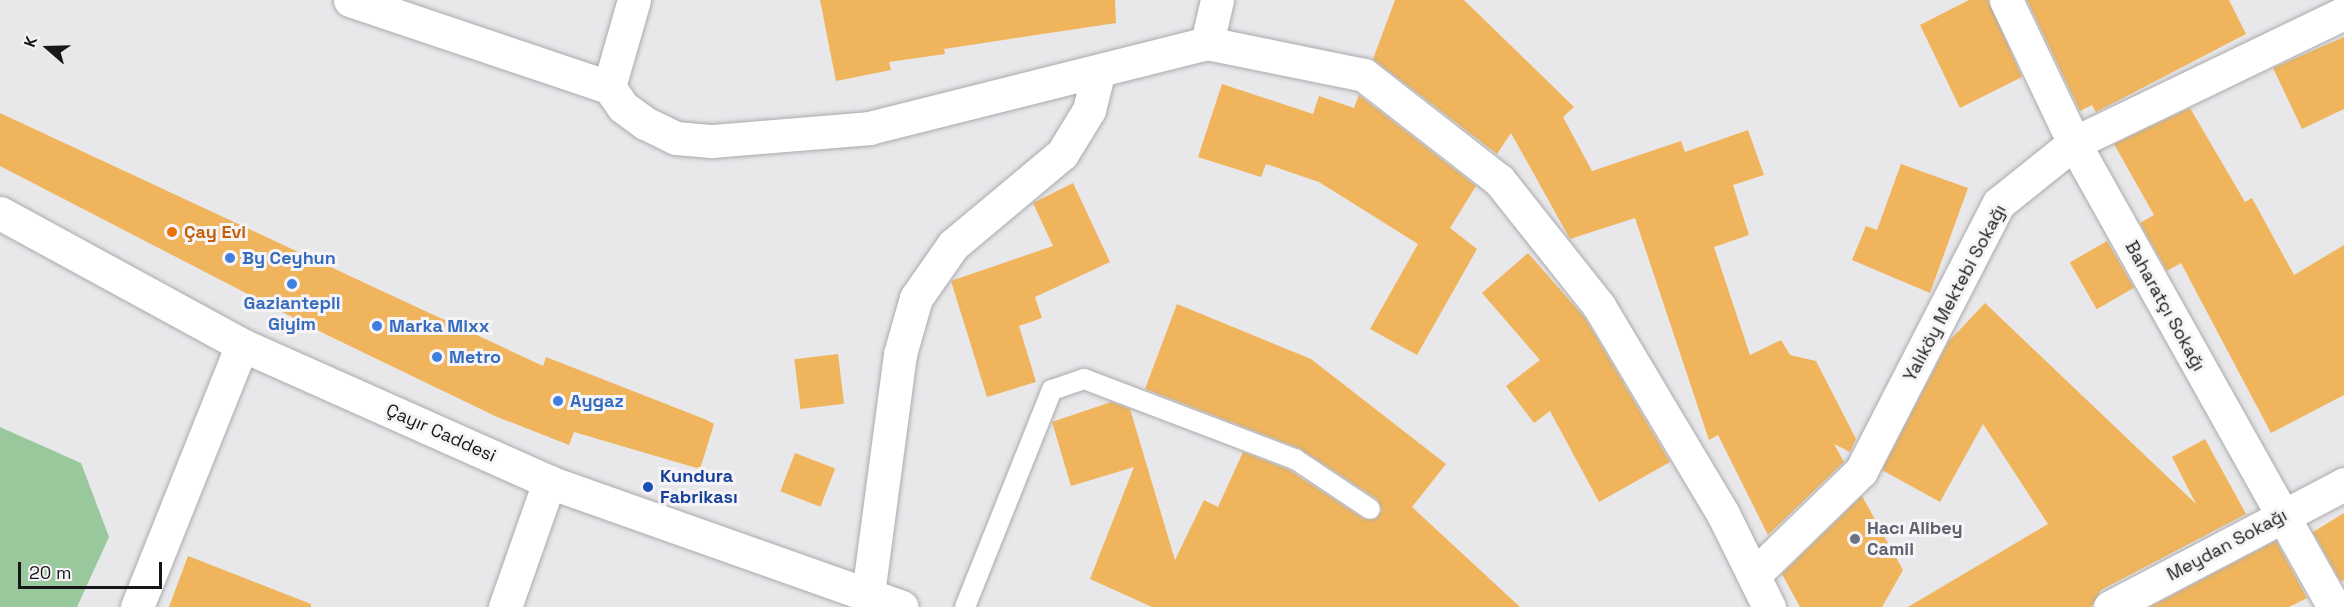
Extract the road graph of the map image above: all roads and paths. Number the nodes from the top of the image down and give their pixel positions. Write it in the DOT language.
graph roads {
  1 [pos="350,0"];
  2 [pos="634,0"];
  3 [pos="1217,0"];
  4 [pos="2006,0"];
  5 [pos="2344,13"];
  6 [pos="1207,43"];
  7 [pos="1098,74"];
  8 [pos="609,87"];
  9 [pos="2074,143"];
  10 [pos="0,213"];
  11 [pos="242,345"];
  12 [pos="549,482"];
  13 [pos="2344,484"];
  14 [pos="1370,509"];
  15 [pos="2282,515"];
  16 [pos="1754,576"];
  17 [pos="868,594"];
  18 [pos="137,607"];
  19 [pos="504,607"];
  20 [pos="902,607"];
  21 [pos="965,607"];
  22 [pos="1769,607"];
  23 [pos="2110,607"];
  24 [pos="2334,607"];
  1 -- 8 [label="street"];
  2 -- 8 [label="street"];
  3 -- 6 [label="street"];
  4 -- 9 [label="street, Baharatçı Sokağı"];
  5 -- 9 [label="street, Yalıköy Mektebi Sokağı"];
  6 -- 7 [label="street"];
  6 -- 16 [label="street"];
  7 -- 8 [label="street"];
  7 -- 17 [label="street"];
  9 -- 15 [label="street, Baharatçı Sokağı"];
  9 -- 16 [label="street, Yalıköy Mektebi Sokağı"];
  10 -- 11 [label="street, Çayır Caddesi"];
  11 -- 12 [label="street, Çayır Caddesi"];
  11 -- 18 [label="street"];
  12 -- 17 [label="street, Çayır Caddesi"];
  12 -- 19 [label="street"];
  13 -- 15 [label="street, Meydan Sokağı"];
  14 -- 21 [label="lane"];
  15 -- 23 [label="street, Meydan Sokağı"];
  15 -- 24 [label="street, Baharatçı Sokağı"];
  16 -- 22 [label="street"];
  17 -- 20 [label="street, Çayır Caddesi"];
}
